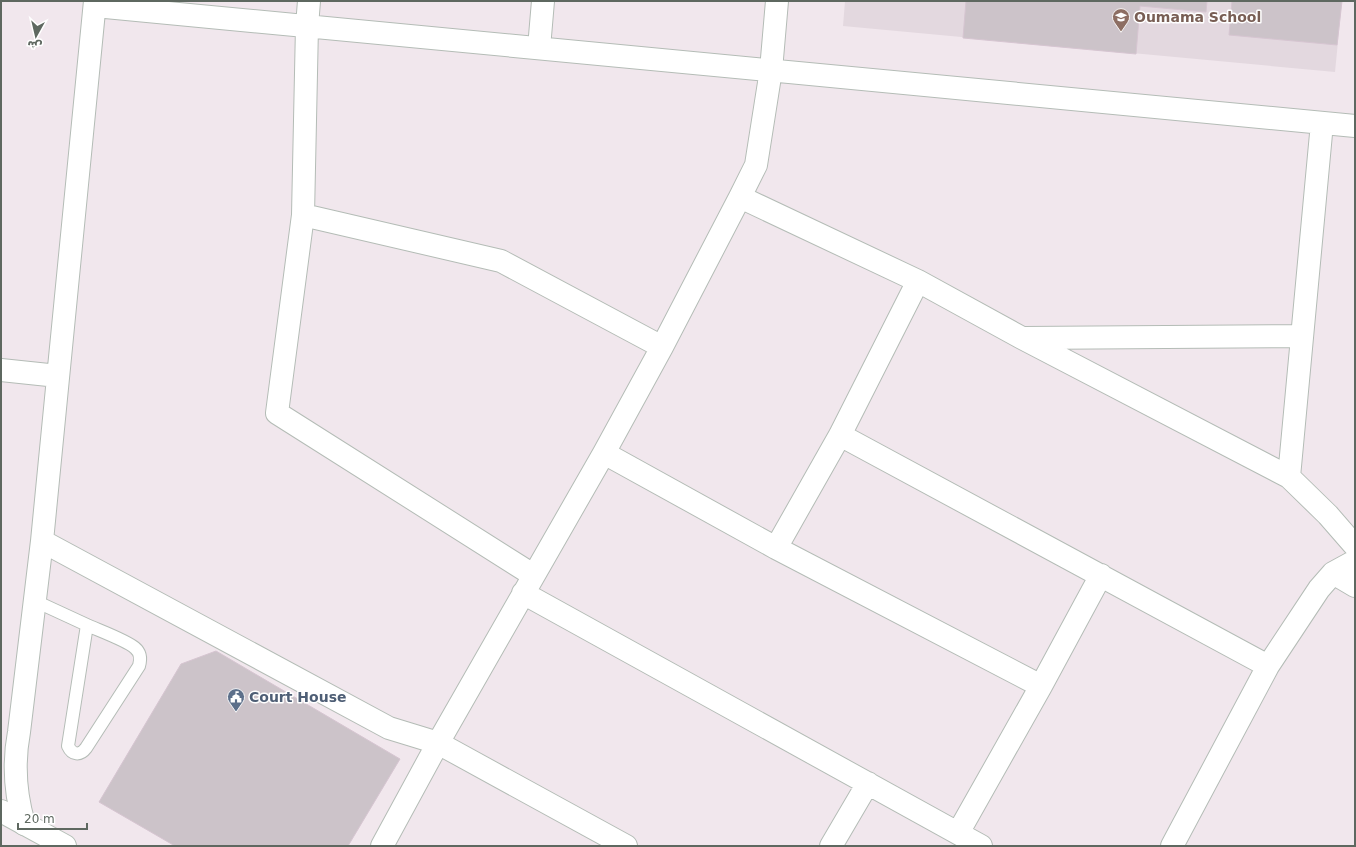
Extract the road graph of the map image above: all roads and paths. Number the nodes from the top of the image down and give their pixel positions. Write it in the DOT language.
graph roads {
  1 [pos="309,1"];
  2 [pos="543,1"];
  3 [pos="777,1"];
  4 [pos="95,3"];
  5 [pos="307,26"];
  6 [pos="539,48"];
  7 [pos="770,70"];
  8 [pos="1322,123"];
  9 [pos="1355,126"];
  10 [pos="740,197"];
  11 [pos="303,215"];
  12 [pos="918,281"];
  13 [pos="1301,336"];
  14 [pos="1022,338"];
  15 [pos="662,347"];
  16 [pos="1,370"];
  17 [pos="58,376"];
  18 [pos="840,435"];
  19 [pos="604,453"];
  20 [pos="1289,477"];
  21 [pos="42,541"];
  22 [pos="1355,546"];
  23 [pos="776,548"];
  24 [pos="1355,561"];
  25 [pos="1333,573"];
  26 [pos="1101,575"];
  27 [pos="528,584"];
  28 [pos="1355,586"];
  29 [pos="35,601"];
  30 [pos="87,625"];
  31 [pos="1268,666"];
  32 [pos="1041,686"];
  33 [pos="19,732"];
  34 [pos="438,743"];
  35 [pos="1,751"];
  36 [pos="868,783"];
  37 [pos="1,811"];
  38 [pos="24,824"];
  39 [pos="958,833"];
  40 [pos="65,846"];
  41 [pos="382,846"];
  42 [pos="626,846"];
  43 [pos="831,846"];
  44 [pos="981,846"];
  45 [pos="1172,846"];
  1 -- 5 [label="street"];
  2 -- 6 [label="street"];
  3 -- 7 [label="street"];
  4 -- 5 [label="street"];
  4 -- 17 [label="street"];
  5 -- 6 [label="street"];
  5 -- 11 [label="street"];
  6 -- 7 [label="street"];
  7 -- 8 [label="street"];
  7 -- 10 [label="street"];
  8 -- 9 [label="street"];
  8 -- 13 [label="street"];
  10 -- 12 [label="street"];
  10 -- 15 [label="street"];
  11 -- 15 [label="street"];
  11 -- 27 [label="street"];
  12 -- 14 [label="street"];
  12 -- 18 [label="street"];
  13 -- 14 [label="street"];
  13 -- 20 [label="street"];
  14 -- 20 [label="street"];
  15 -- 19 [label="street"];
  16 -- 17 [label="street"];
  17 -- 21 [label="street"];
  18 -- 23 [label="street"];
  18 -- 26 [label="street"];
  19 -- 23 [label="street"];
  19 -- 27 [label="street"];
  20 -- 22 [label="street"];
  21 -- 29 [label="street"];
  21 -- 34 [label="street"];
  23 -- 32 [label="street"];
  24 -- 25 [label="street"];
  25 -- 28 [label="street"];
  25 -- 31 [label="street"];
  26 -- 31 [label="street"];
  26 -- 32 [label="street"];
  27 -- 34 [label="street"];
  27 -- 36 [label="street"];
  29 -- 30 [label="lane"];
  29 -- 33 [label="street"];
  30 -- 30 [label="lane"];
  31 -- 45 [label="street"];
  32 -- 39 [label="street"];
  33 -- 35 [label="street"];
  33 -- 38 [label="street"];
  34 -- 41 [label="street"];
  34 -- 42 [label="street"];
  36 -- 39 [label="street"];
  36 -- 43 [label="street"];
  37 -- 38 [label="street"];
  38 -- 40 [label="street"];
  39 -- 44 [label="street"];
}
